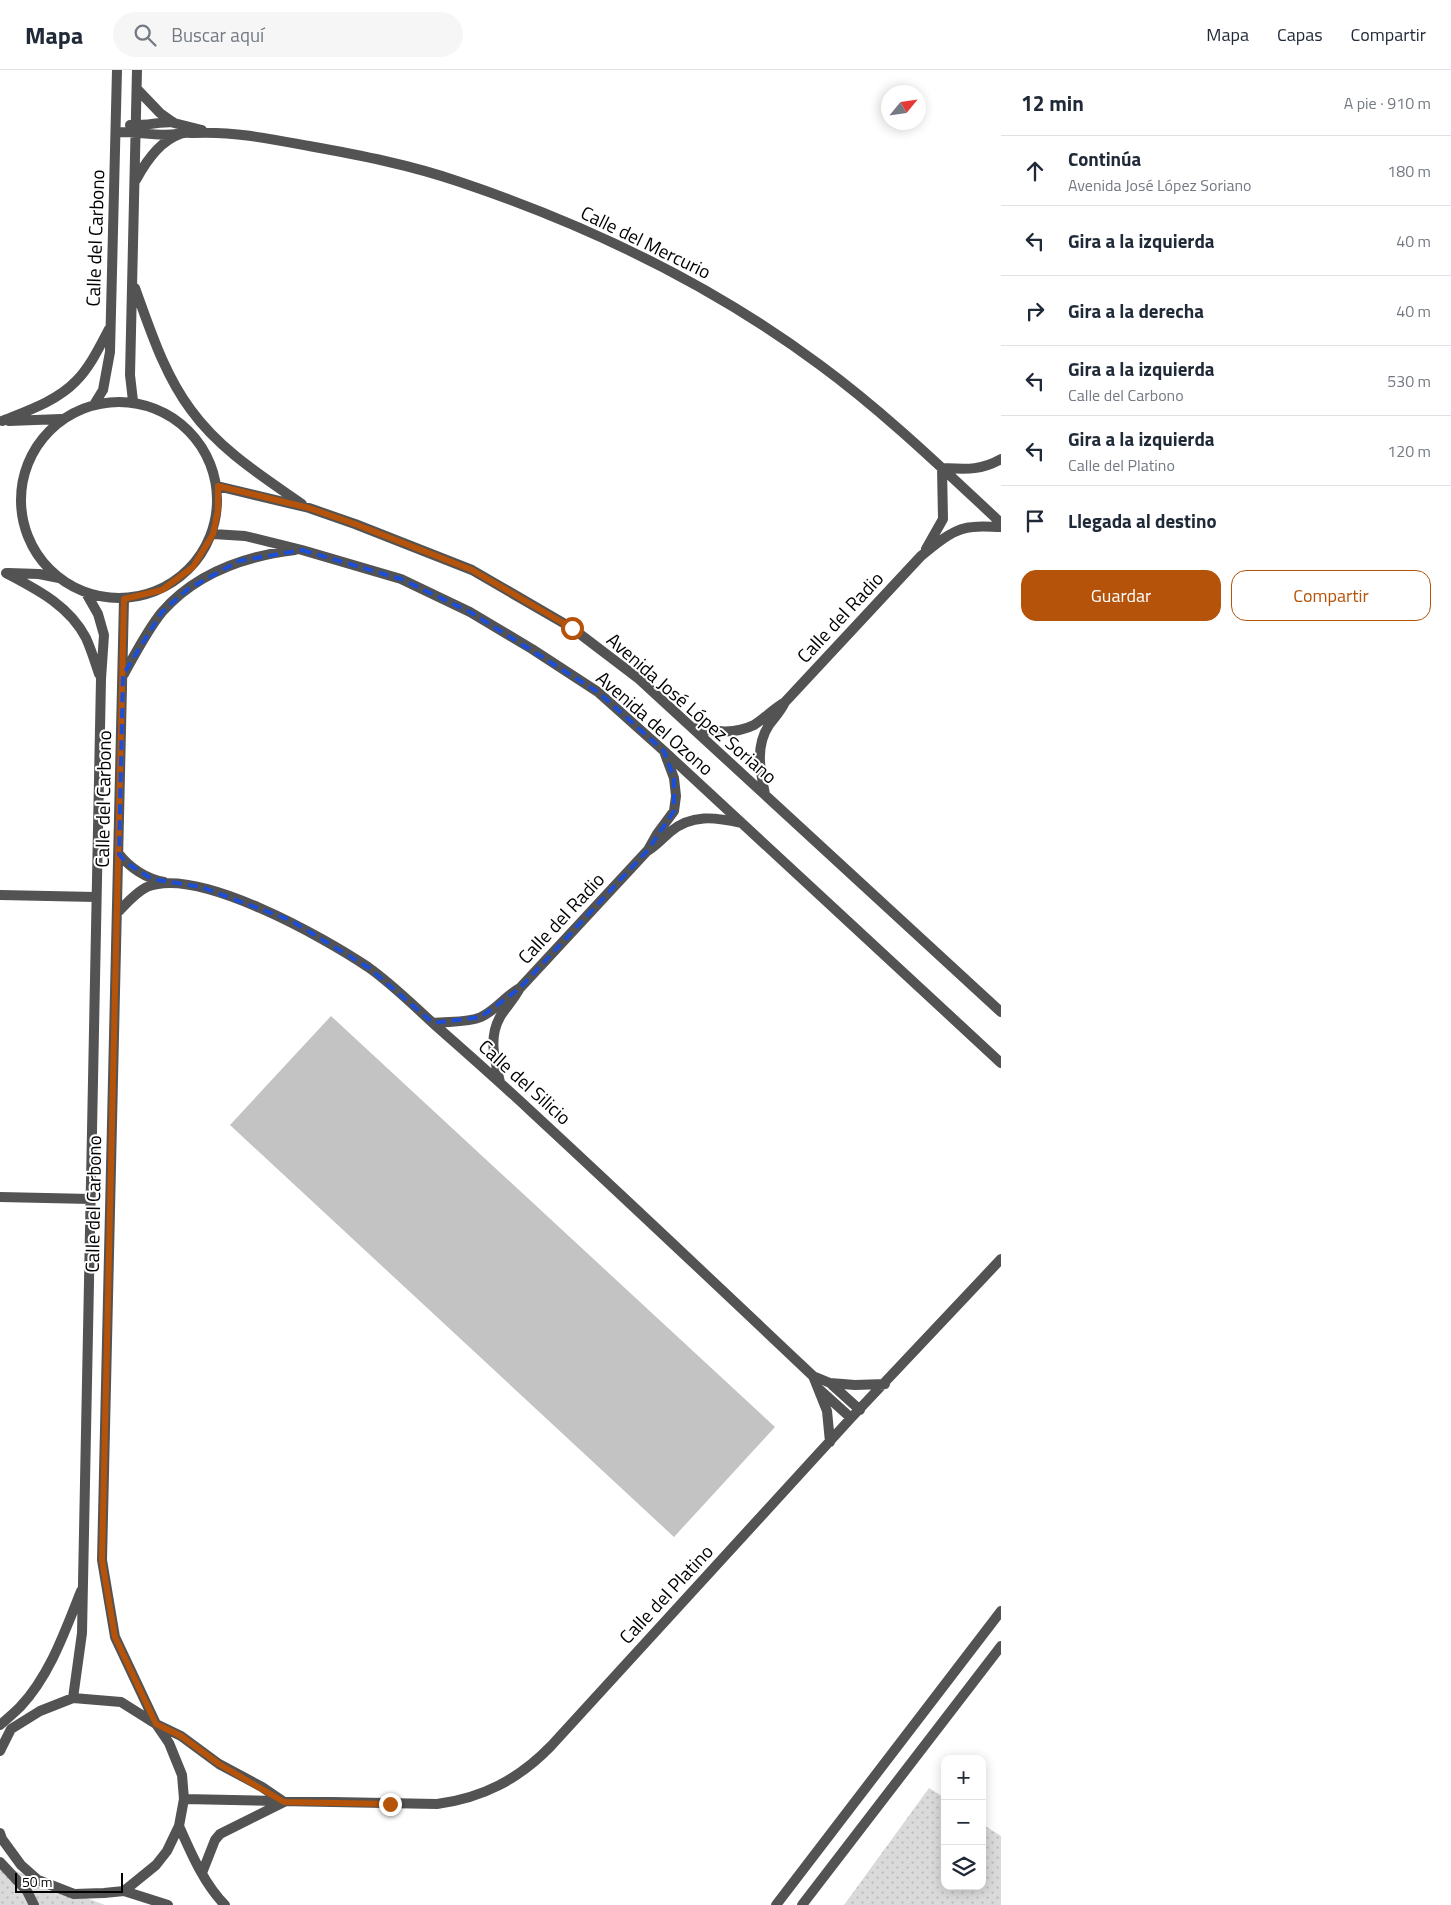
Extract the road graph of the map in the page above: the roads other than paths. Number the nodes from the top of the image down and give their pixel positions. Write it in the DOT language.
graph roads {
  1 [pos="117,70"];
  2 [pos="138,70"];
  3 [pos="137,89"];
  4 [pos="174,122"];
  5 [pos="116,128"];
  6 [pos="136,129"];
  7 [pos="208,132"];
  8 [pos="180,133"];
  9 [pos="136,180"];
  10 [pos="133,283"];
  11 [pos="111,326"];
  12 [pos="133,401"];
  13 [pos="95,403"];
  14 [pos="61,419"];
  15 [pos="1,421"];
  16 [pos="1001,459"];
  17 [pos="942,468"];
  18 [pos="218,486"];
  19 [pos="309,508"];
  20 [pos="1001,523"];
  21 [pos="1001,527"];
  22 [pos="213,534"];
  23 [pos="302,550"];
  24 [pos="921,556"];
  25 [pos="3,573"];
  26 [pos="59,578"];
  27 [pos="86,593"];
  28 [pos="124,599"];
  29 [pos="123,675"];
  30 [pos="101,679"];
  31 [pos="785,702"];
  32 [pos="692,728"];
  33 [pos="664,751"];
  34 [pos="765,794"];
  35 [pos="741,823"];
  36 [pos="648,850"];
  37 [pos="119,854"];
  38 [pos="170,883"];
  39 [pos="0,895"];
  40 [pos="96,897"];
  41 [pos="117,913"];
  42 [pos="520,988"];
  43 [pos="1001,1012"];
  44 [pos="433,1023"];
  45 [pos="1001,1063"];
  46 [pos="500,1082"];
  47 [pos="0,1197"];
  48 [pos="91,1199"];
  49 [pos="1001,1259"];
  50 [pos="813,1376"];
  51 [pos="830,1383"];
  52 [pos="885,1384"];
  53 [pos="819,1389"];
  54 [pos="860,1410"];
  55 [pos="851,1418"];
  56 [pos="830,1442"];
  57 [pos="83,1586"];
  58 [pos="1001,1611"];
  59 [pos="1001,1646"];
  60 [pos="73,1698"];
  61 [pos="156,1724"];
  62 [pos="0,1725"];
  63 [pos="11,1729"];
  64 [pos="0,1732"];
  65 [pos="0,1751"];
  66 [pos="184,1799"];
  67 [pos="284,1802"];
  68 [pos="179,1826"];
  69 [pos="0,1833"];
  70 [pos="0,1862"];
  71 [pos="21,1865"];
  72 [pos="11,1872"];
  73 [pos="202,1873"];
  74 [pos="124,1890"];
  75 [pos="104,1893"];
  76 [pos="34,1905"];
  77 [pos="103,1905"];
  78 [pos="168,1905"];
  79 [pos="224,1905"];
  80 [pos="776,1905"];
  81 [pos="802,1905"];
  1 -- 5 [label="street, Calle del Carbono"];
  2 -- 3 [label="street, Calle del Carbono"];
  3 -- 4 [label="street"];
  3 -- 6 [label="street, Calle del Carbono"];
  4 -- 6 [label="street"];
  4 -- 7 [label="street"];
  5 -- 6 [label="street"];
  5 -- 11 [label="street, Calle del Carbono"];
  6 -- 8 [label="street"];
  6 -- 9 [label="street, Calle del Carbono"];
  7 -- 8 [label="street"];
  7 -- 17 [label="street, Calle del Mercurio"];
  8 -- 9 [label="street"];
  9 -- 10 [label="street, Calle del Carbono"];
  10 -- 12 [label="street, Calle del Carbono"];
  10 -- 19 [label="street, Avenida José López Soriano"];
  11 -- 13 [label="street, Calle del Carbono"];
  11 -- 15 [label="street"];
  12 -- 13 [label="street"];
  12 -- 18 [label="street"];
  13 -- 14 [label="street"];
  14 -- 15 [label="street"];
  14 -- 26 [label="street"];
  16 -- 17 [label="street"];
  17 -- 20 [label="street, Calle del Mercurio"];
  17 -- 24 [label="street, Calle del Radio"];
  18 -- 19 [label="street, Avenida José López Soriano"];
  18 -- 22 [label="street"];
  19 -- 32 [label="street, Avenida José López Soriano"];
  21 -- 24 [label="street, Calle del Radio"];
  22 -- 23 [label="street, Avenida del Ozono"];
  22 -- 28 [label="street"];
  23 -- 29 [label="street"];
  23 -- 33 [label="street, Avenida del Ozono"];
  24 -- 31 [label="street, Calle del Radio"];
  25 -- 26 [label="street"];
  25 -- 30 [label="street"];
  26 -- 27 [label="street"];
  27 -- 28 [label="street"];
  27 -- 30 [label="street, Calle del Carbono"];
  28 -- 29 [label="street, Calle del Carbono"];
  29 -- 37 [label="street, Calle del Carbono"];
  30 -- 40 [label="street, Calle del Carbono"];
  31 -- 32 [label="street, Calle del Radio"];
  31 -- 34 [label="street, Calle del Radio"];
  32 -- 34 [label="street, Avenida José López Soriano"];
  33 -- 35 [label="street, Avenida del Ozono"];
  33 -- 36 [label="street, Calle del Radio"];
  34 -- 43 [label="street, Avenida José López Soriano"];
  35 -- 36 [label="street, Calle del Radio"];
  35 -- 45 [label="street, Avenida del Ozono"];
  36 -- 42 [label="street, Calle del Radio"];
  37 -- 38 [label="street, Calle del Silicio"];
  37 -- 41 [label="street, Calle del Carbono"];
  38 -- 41 [label="street, Calle del Silicio"];
  38 -- 44 [label="street, Calle del Silicio"];
  39 -- 40 [label="street"];
  40 -- 48 [label="street, Calle del Carbono"];
  41 -- 61 [label="street, Calle del Carbono"];
  42 -- 44 [label="street, Calle del Radio"];
  42 -- 46 [label="street, Calle del Radio"];
  44 -- 46 [label="street, Calle del Silicio"];
  46 -- 50 [label="street, Calle del Silicio"];
  47 -- 48 [label="street"];
  48 -- 57 [label="street, Calle del Carbono"];
  49 -- 52 [label="street, Calle del Platino"];
  50 -- 51 [label="street, Calle del Silicio"];
  50 -- 53 [label="street, Calle del Silicio"];
  51 -- 52 [label="street, Calle del Silicio"];
  51 -- 54 [label="street, Calle del Silicio"];
  52 -- 54 [label="street, Calle del Platino"];
  53 -- 55 [label="street, Calle del Silicio"];
  53 -- 56 [label="street, Calle del Silicio"];
  54 -- 55 [label="street, Calle del Platino"];
  55 -- 56 [label="street, Calle del Platino"];
  56 -- 67 [label="street, Calle del Platino"];
  57 -- 60 [label="street, Calle del Carbono"];
  57 -- 62 [label="street, Calle del Carbono"];
  58 -- 80 [label="street"];
  59 -- 81 [label="street"];
  60 -- 61 [label="street, Calle del Platino"];
  60 -- 63 [label="street"];
  61 -- 66 [label="street"];
  61 -- 67 [label="street, Calle del Platino"];
  63 -- 64 [label="street"];
  63 -- 65 [label="street"];
  66 -- 67 [label="street, Calle del Platino"];
  66 -- 68 [label="street"];
  67 -- 73 [label="street, Calle del Platino"];
  68 -- 73 [label="street"];
  68 -- 74 [label="street"];
  69 -- 71 [label="street"];
  70 -- 72 [label="street"];
  71 -- 72 [label="street"];
  71 -- 75 [label="street"];
  72 -- 76 [label="street"];
  73 -- 79 [label="street"];
  74 -- 75 [label="street"];
  74 -- 78 [label="street"];
  75 -- 77 [label="street"];
}
